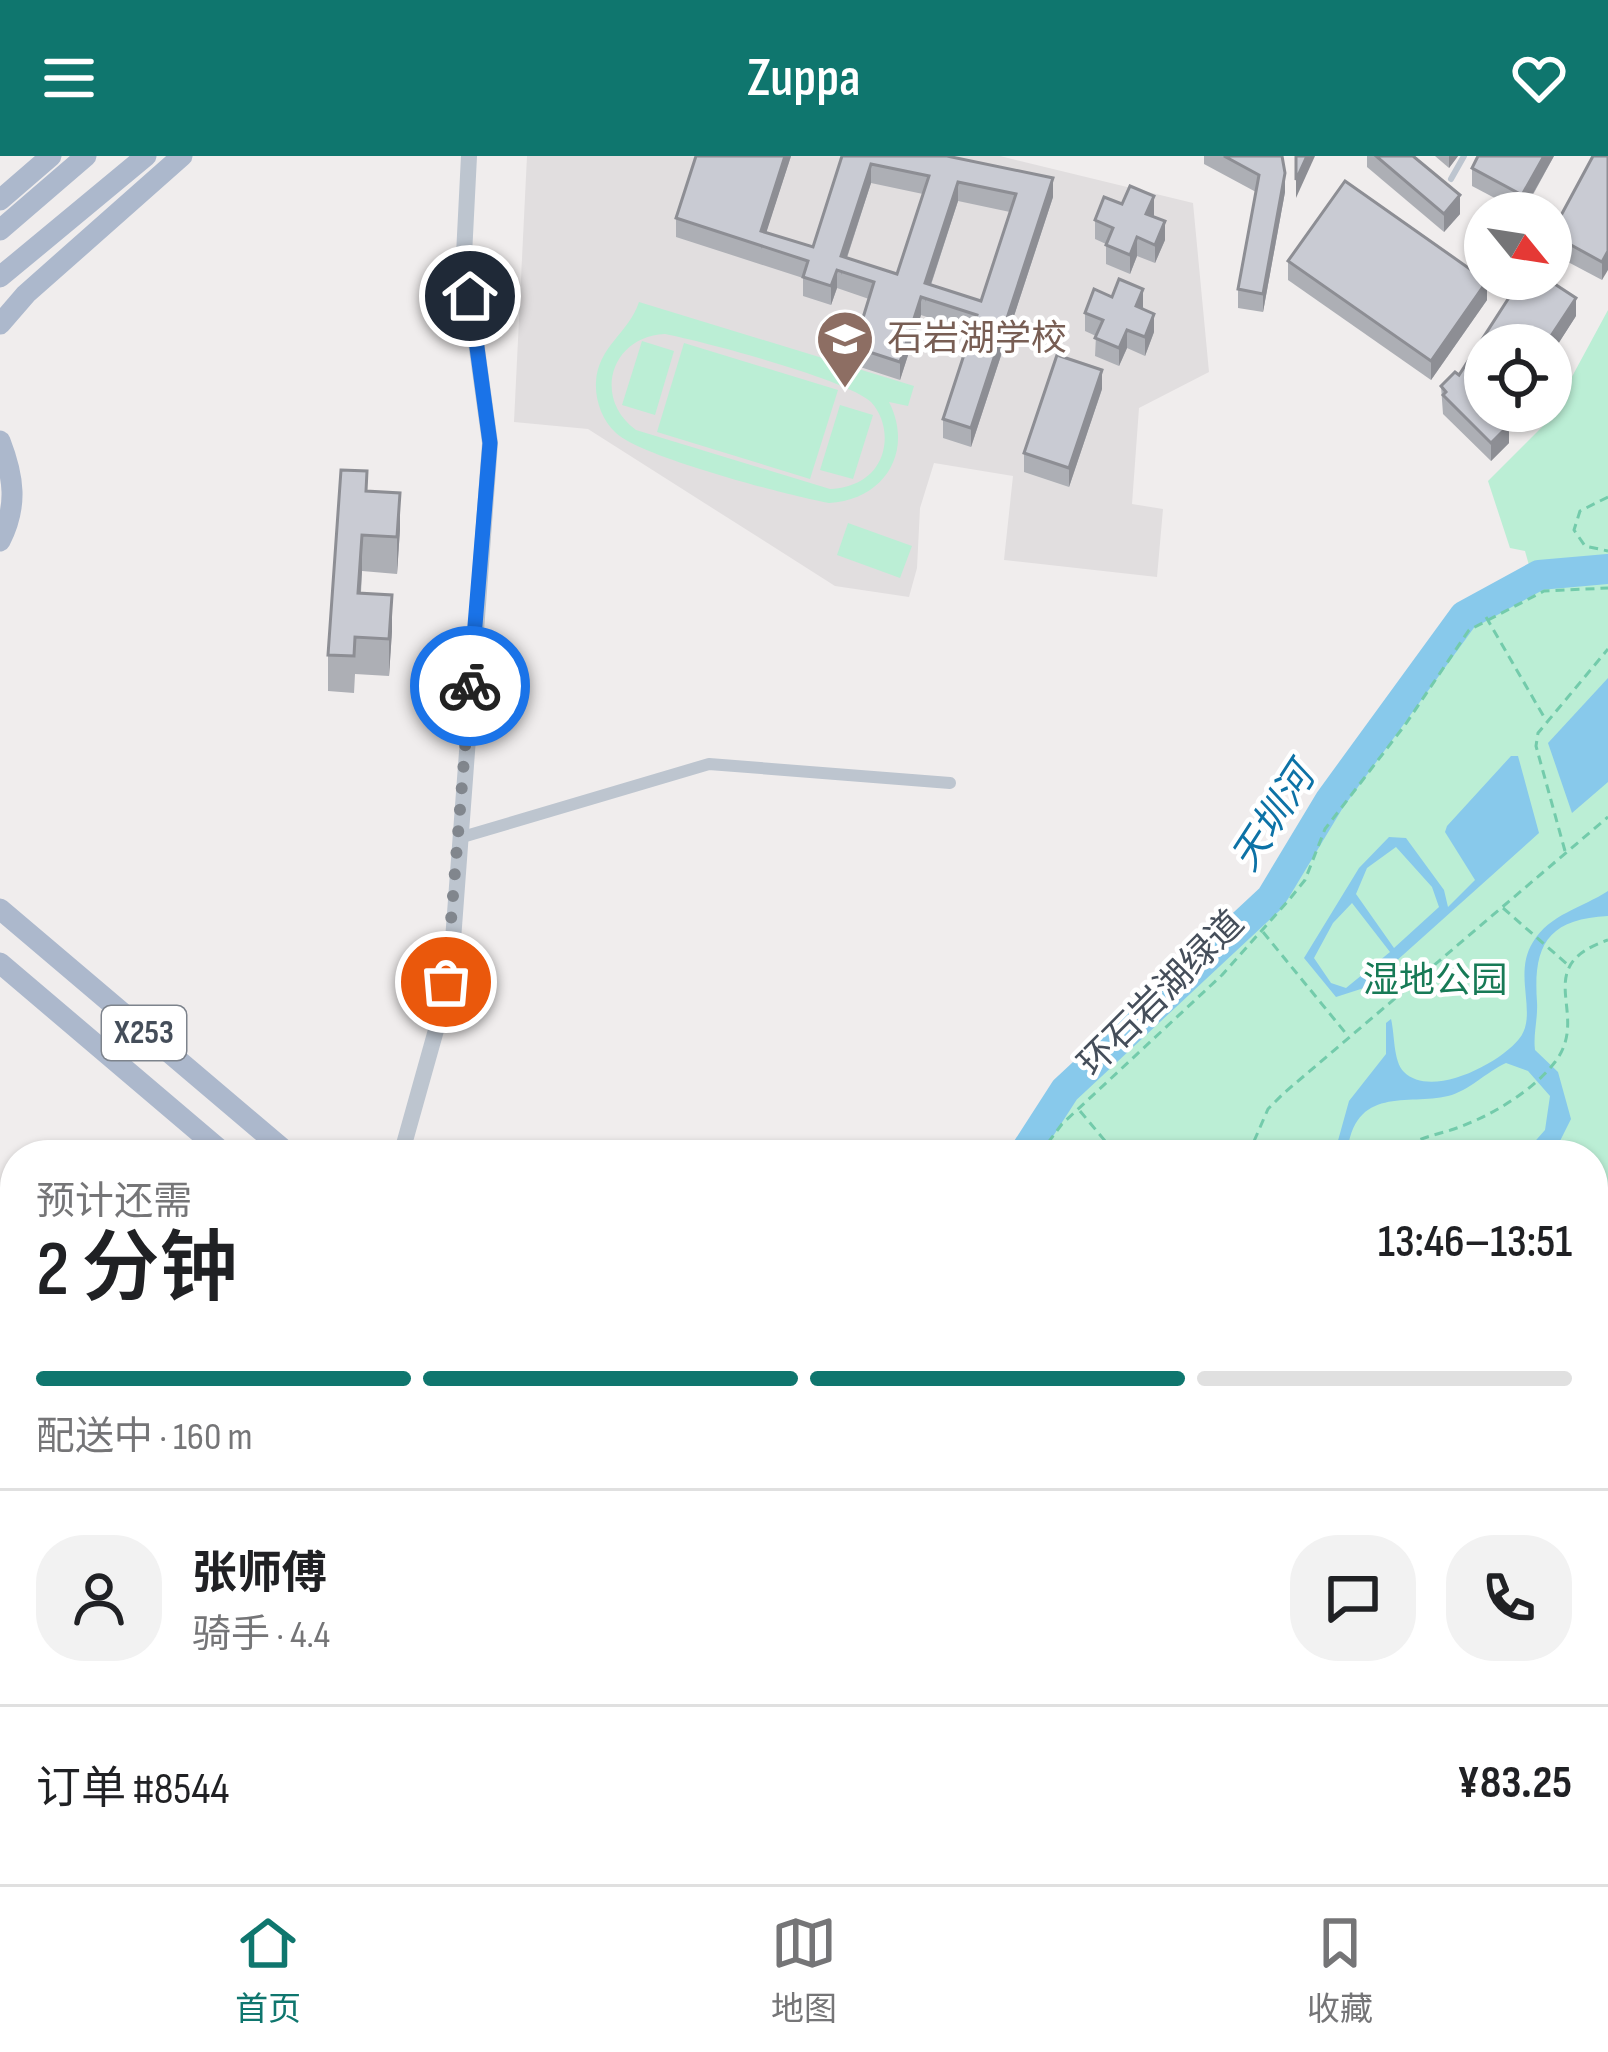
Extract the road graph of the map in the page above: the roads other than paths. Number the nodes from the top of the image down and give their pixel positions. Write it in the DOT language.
graph roads {
  1 [pos="51,156"];
  2 [pos="86,156"];
  3 [pos="146,156"];
  4 [pos="182,156"];
  5 [pos="470,156"];
  6 [pos="1464,156"];
  7 [pos="1451,179"];
  8 [pos="0,200"];
  9 [pos="0,230"];
  10 [pos="0,277"];
  11 [pos="0,324"];
  12 [pos="0,441"];
  13 [pos="0,541"];
  14 [pos="950,783"];
  15 [pos="460,838"];
  16 [pos="0,909"];
  17 [pos="0,963"];
  18 [pos="208,1140"];
  19 [pos="272,1140"];
  20 [pos="405,1140"];
  1 -- 8 [label="main road"];
  2 -- 9 [label="main road"];
  3 -- 10 [label="main road"];
  4 -- 11 [label="main road"];
  5 -- 15 [label="street"];
  6 -- 7 [label="lane"];
  12 -- 13 [label="main road"];
  14 -- 15 [label="street"];
  15 -- 20 [label="street"];
  16 -- 19 [label="main road, X253"];
  17 -- 18 [label="main road, X253"];
}
